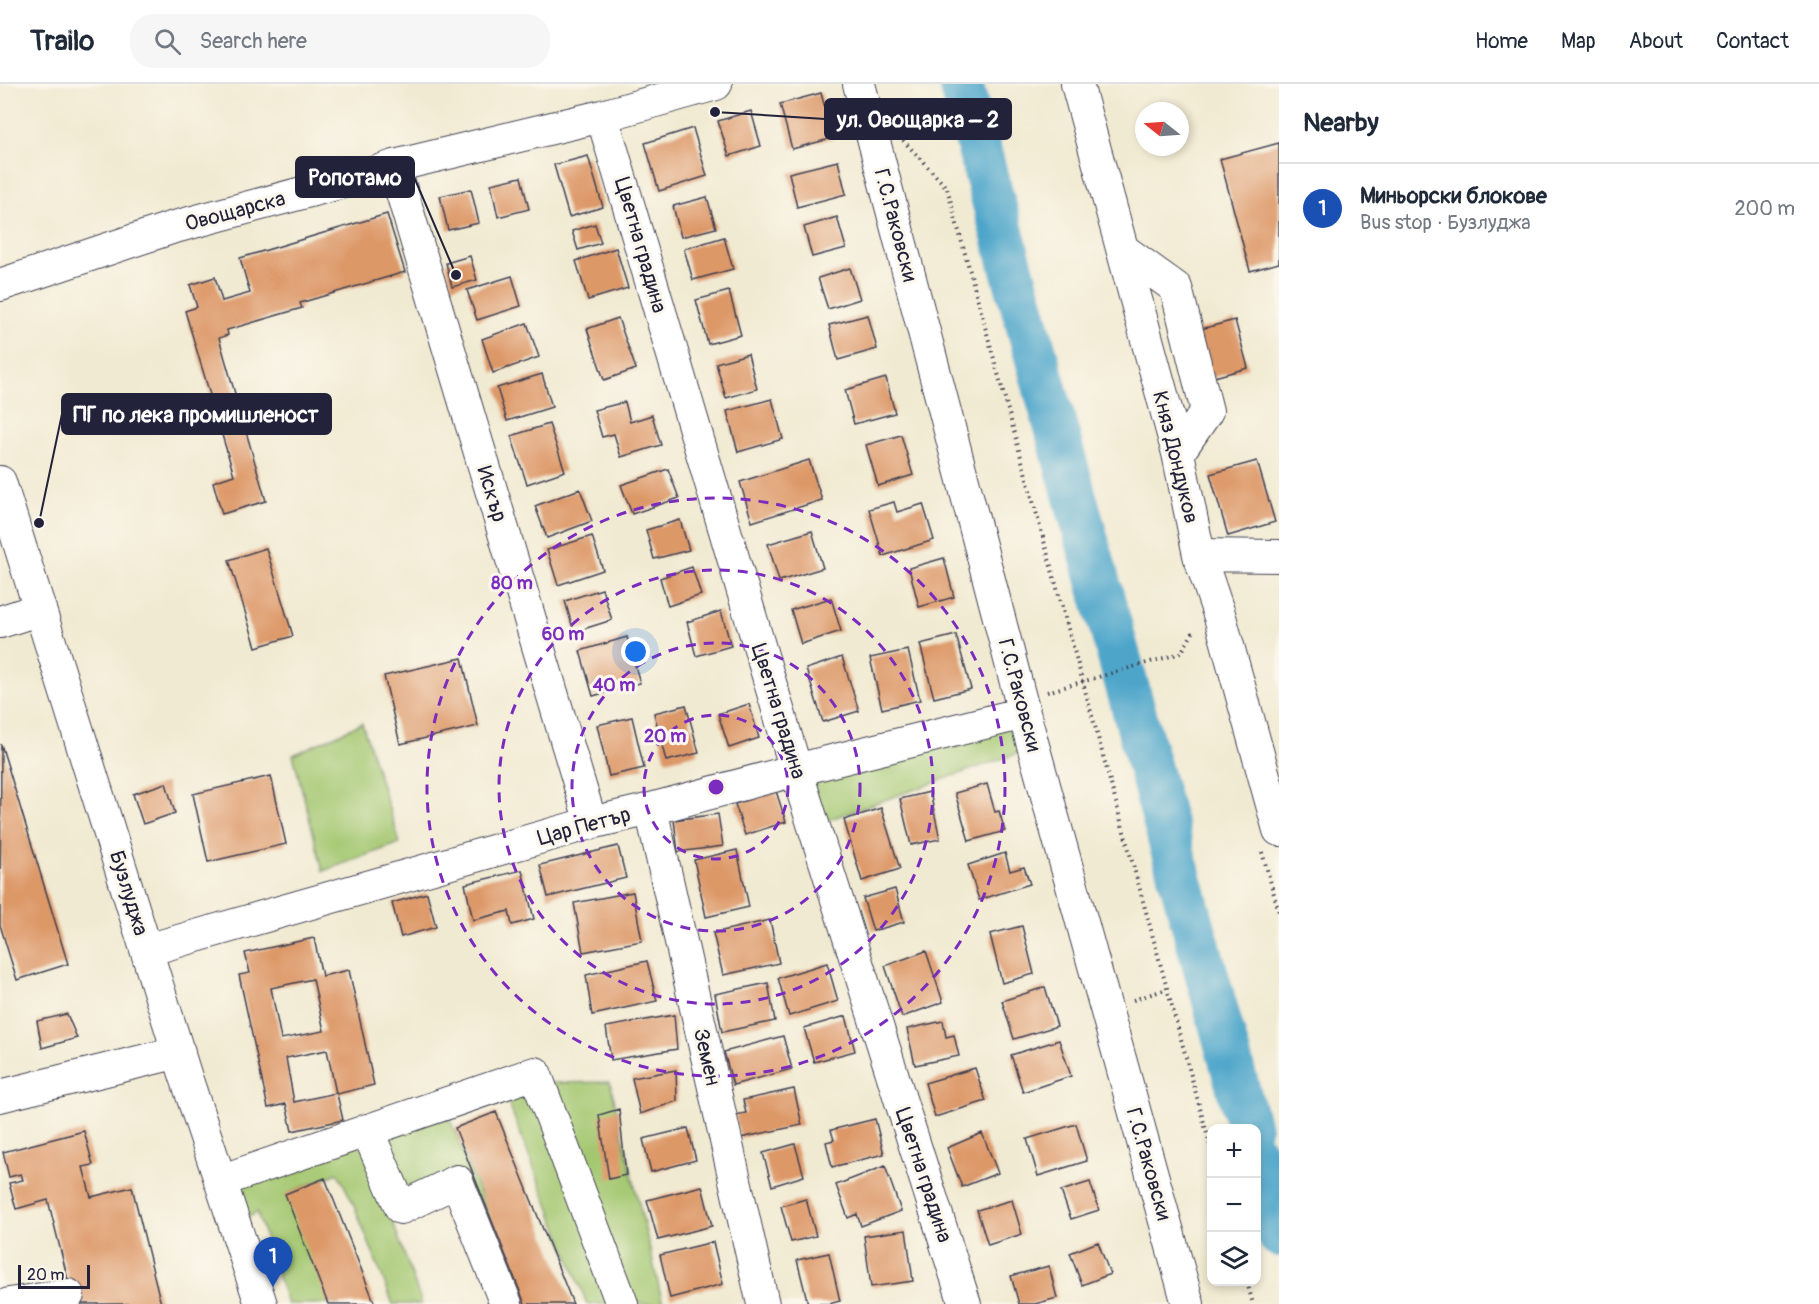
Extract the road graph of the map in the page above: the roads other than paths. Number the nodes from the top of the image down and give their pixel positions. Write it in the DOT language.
graph roads {
  1 [pos="716,84"];
  2 [pos="859,84"];
  3 [pos="1077,84"];
  4 [pos="603,116"];
  5 [pos="394,166"];
  6 [pos="1122,249"];
  7 [pos="0,285"];
  8 [pos="1178,453"];
  9 [pos="0,482"];
  10 [pos="1199,555"];
  11 [pos="1279,556"];
  12 [pos="40,609"];
  13 [pos="0,622"];
  14 [pos="1022,706"];
  15 [pos="796,770"];
  16 [pos="651,809"];
  17 [pos="591,823"];
  18 [pos="1279,830"];
  19 [pos="147,950"];
  20 [pos="178,1052"];
  21 [pos="0,1096"];
  22 [pos="367,1131"];
  23 [pos="220,1181"];
  24 [pos="68,1294"];
  25 [pos="1182,1302"];
  26 [pos="9,1304"];
  27 [pos="261,1304"];
  28 [pos="506,1304"];
  29 [pos="622,1304"];
  30 [pos="763,1304"];
  31 [pos="965,1304"];
  1 -- 4 [label="street, Овощарска"];
  2 -- 14 [label="street, Г.С.Раковски"];
  3 -- 6 [label="street, Княз Дондуков"];
  4 -- 5 [label="street, Овощарска"];
  4 -- 15 [label="street, Цветна градина"];
  5 -- 7 [label="street, Овощарска"];
  5 -- 17 [label="street, Искър"];
  6 -- 8 [label="street, Княз Дондуков"];
  6 -- 8 [label="street"];
  8 -- 10 [label="street, Княз Дондуков"];
  9 -- 12 [label="street, Бузлуджа"];
  10 -- 11 [label="street"];
  10 -- 18 [label="street, Княз Дондуков"];
  12 -- 13 [label="street"];
  12 -- 19 [label="street, Бузлуджа"];
  14 -- 15 [label="street, Цар Петър"];
  14 -- 25 [label="street, Г.С.Раковски"];
  15 -- 16 [label="street, Цар Петър"];
  15 -- 31 [label="street, Цветна градина"];
  16 -- 17 [label="street, Цар Петър"];
  16 -- 30 [label="street, Земен"];
  17 -- 19 [label="street, Цар Петър"];
  19 -- 20 [label="street, Бузлуджа"];
  20 -- 21 [label="street"];
  20 -- 23 [label="street, Бузлуджа"];
  22 -- 23 [label="street"];
  22 -- 28 [label="street"];
  22 -- 29 [label="street"];
  23 -- 27 [label="street, Бузлуджа"];
  24 -- 26 [label="street"];
}
